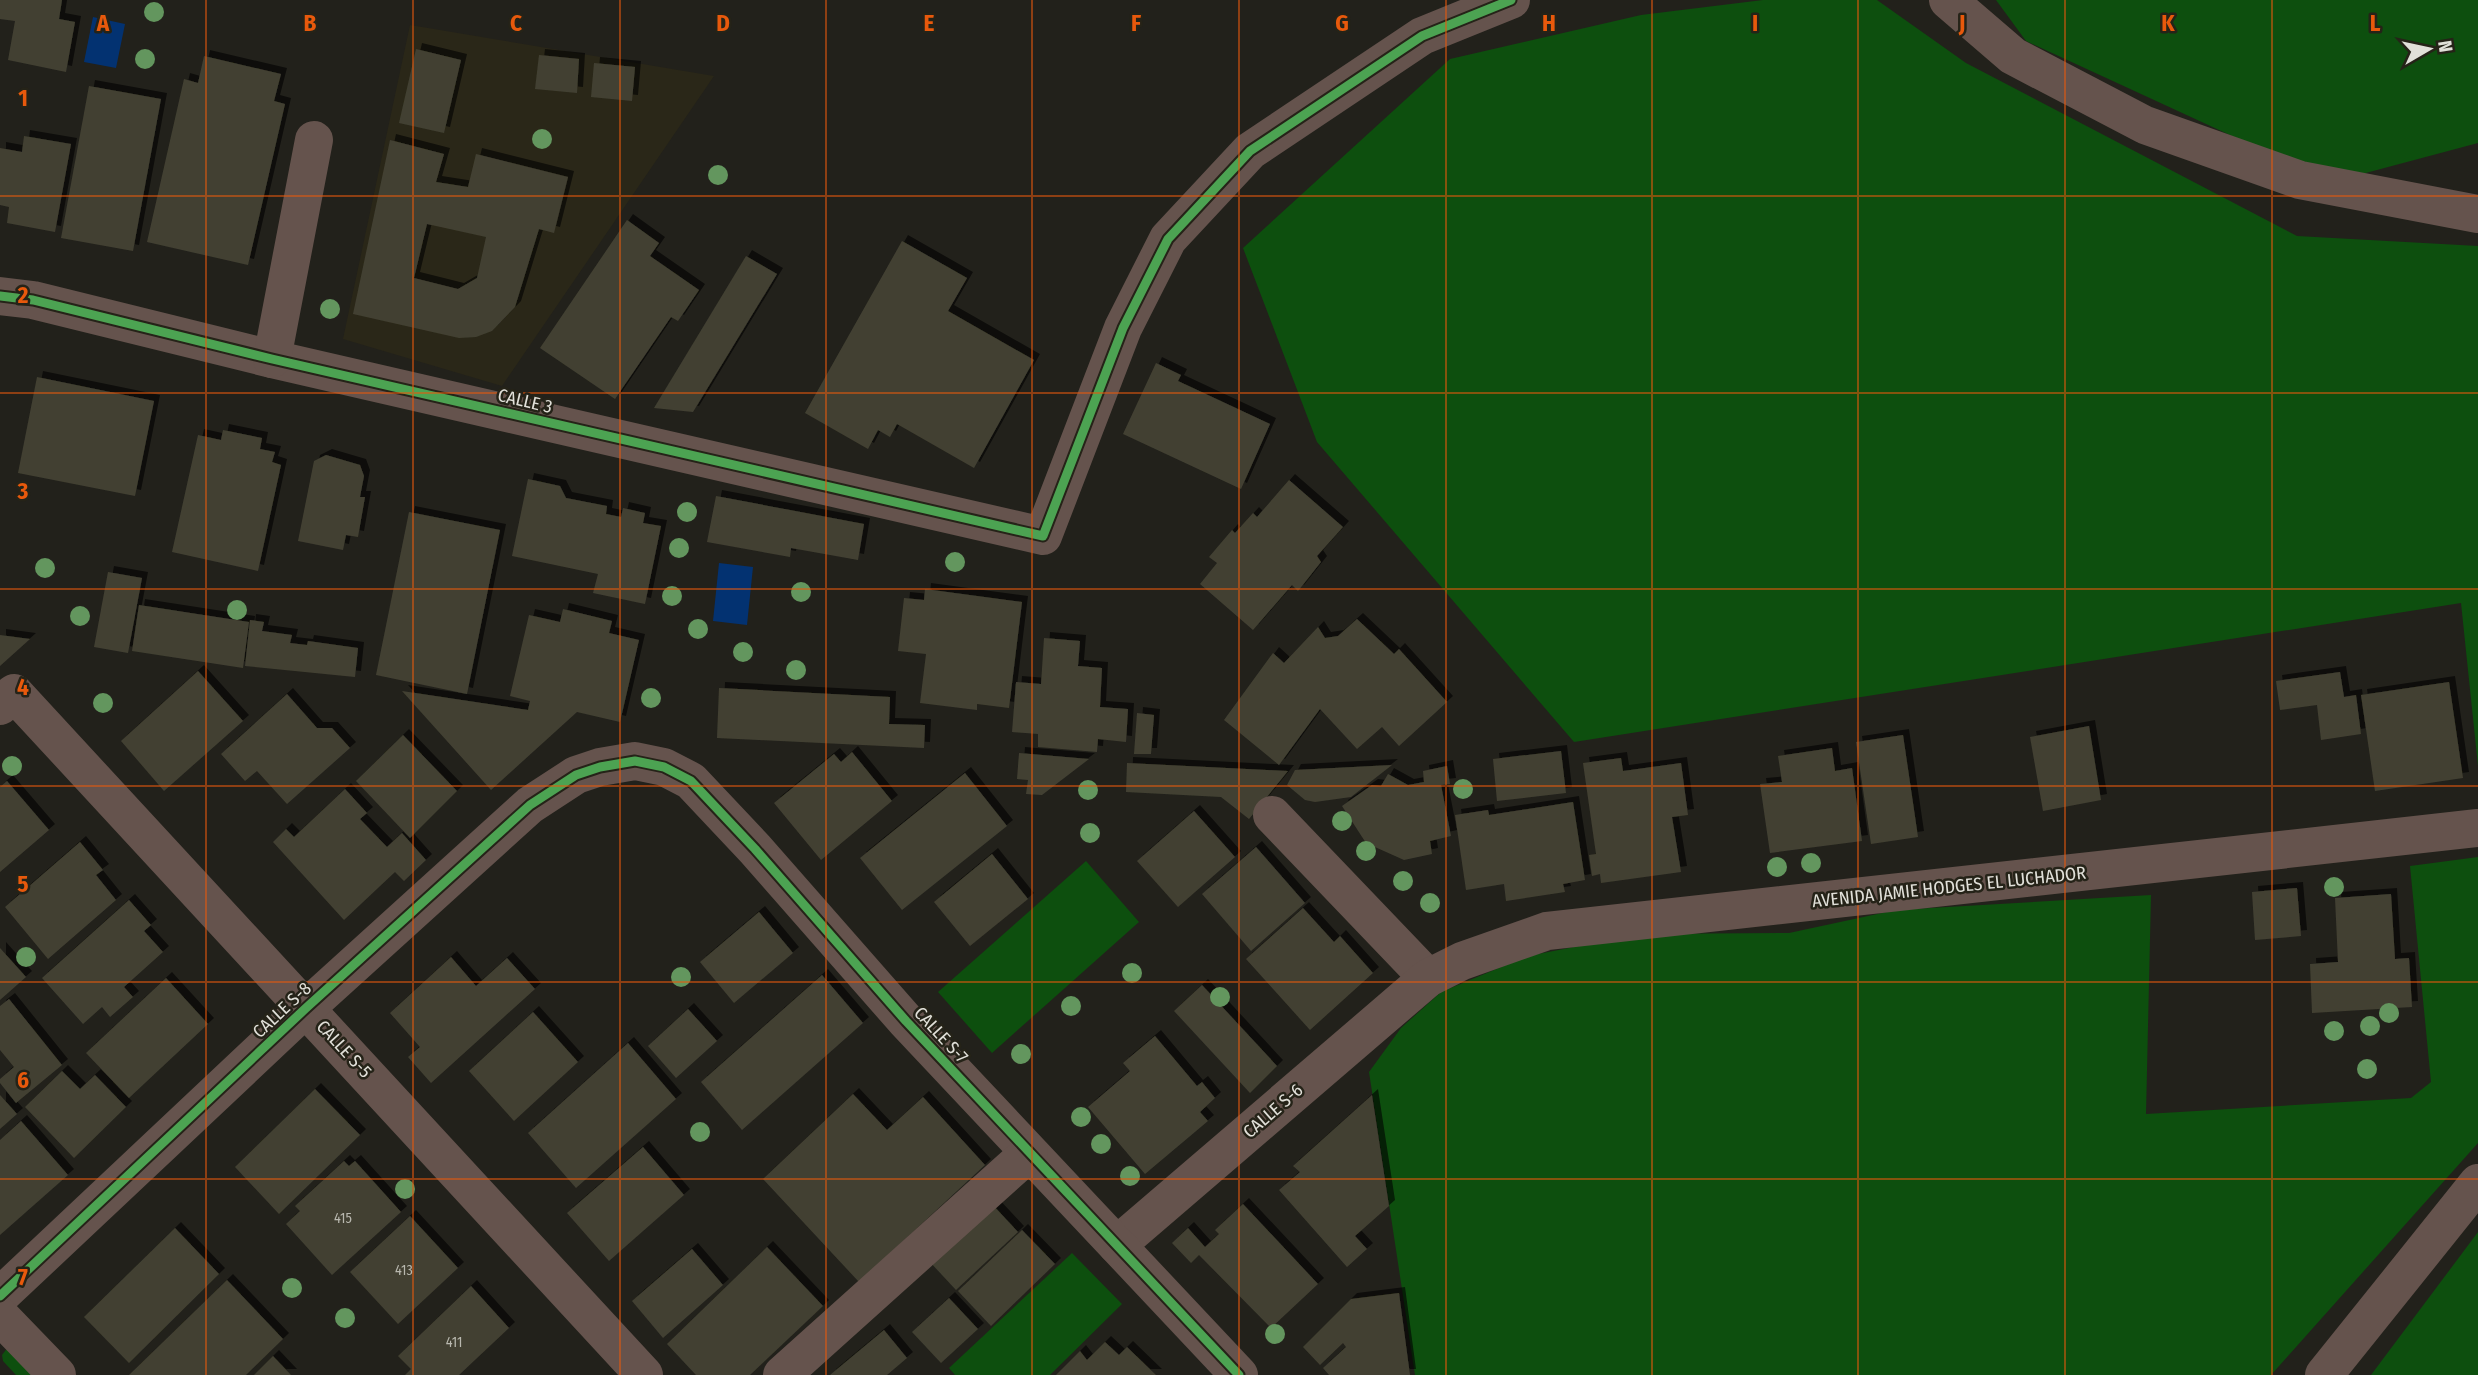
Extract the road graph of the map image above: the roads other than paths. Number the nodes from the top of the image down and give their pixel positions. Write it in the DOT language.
graph roads {
  1 [pos="1511,0"];
  2 [pos="1948,0"];
  3 [pos="314,140"];
  4 [pos="2478,214"];
  5 [pos="0,296"];
  6 [pos="272,359"];
  7 [pos="7,699"];
  8 [pos="600,766"];
  9 [pos="1272,815"];
  10 [pos="2478,828"];
  11 [pos="1428,978"];
  12 [pos="306,1008"];
  13 [pos="1029,1153"];
  14 [pos="2478,1183"];
  15 [pos="1117,1245"];
  16 [pos="0,1296"];
  17 [pos="0,1316"];
  18 [pos="57,1375"];
  19 [pos="644,1375"];
  20 [pos="782,1375"];
  21 [pos="1238,1375"];
  22 [pos="2324,1375"];
  1 -- 6 [label="street, CALLE 3"];
  2 -- 4 [label="street"];
  3 -- 6 [label="street"];
  5 -- 6 [label="street, CALLE 3"];
  7 -- 12 [label="street, CALLE S-5"];
  8 -- 12 [label="street, CALLE S-8"];
  8 -- 13 [label="street, CALLE S-7"];
  9 -- 11 [label="street"];
  10 -- 11 [label="street, AVENIDA JAMIE HODGES EL LUCHADOR"];
  11 -- 15 [label="street, CALLE S-6"];
  12 -- 16 [label="street, CALLE S-8"];
  12 -- 19 [label="street, CALLE S-5"];
  13 -- 15 [label="street, CALLE S-7"];
  13 -- 20 [label="street"];
  14 -- 22 [label="street"];
  15 -- 21 [label="street, CALLE S-7"];
  17 -- 18 [label="street"];
}
